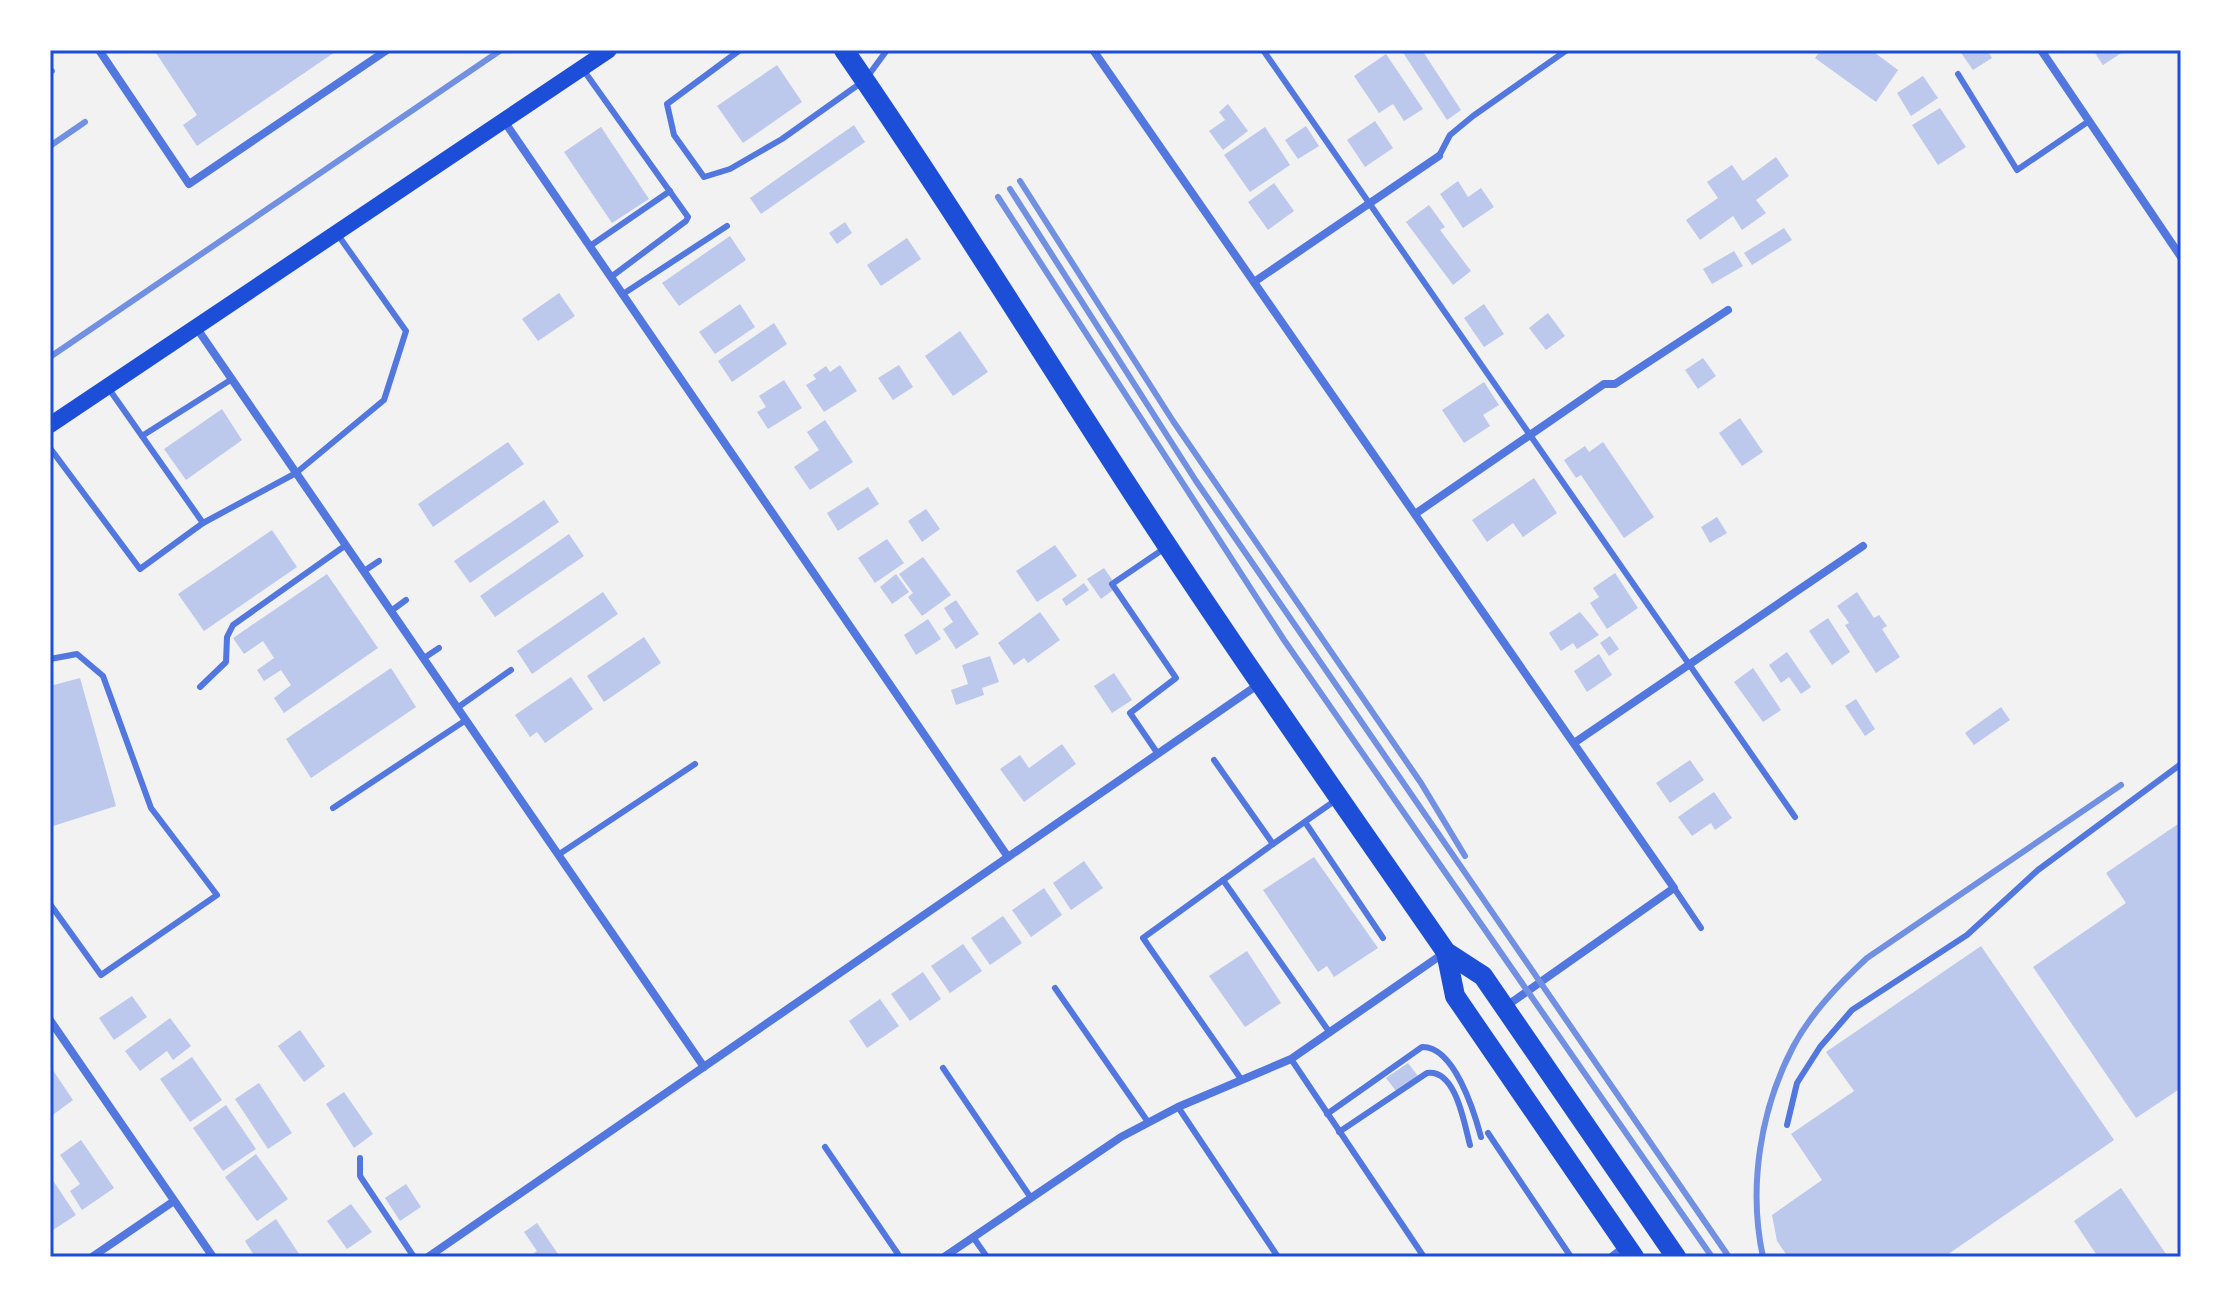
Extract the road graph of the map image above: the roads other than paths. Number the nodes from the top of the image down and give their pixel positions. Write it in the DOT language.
graph roads {
  1 [pos="99,50"];
  2 [pos="387,50"];
  3 [pos="609,50"];
  4 [pos="740,50"];
  5 [pos="844,50"];
  6 [pos="887,50"];
  7 [pos="1263,50"];
  8 [pos="1567,50"];
  9 [pos="2041,50"];
  10 [pos="1096,51"];
  11 [pos="582,68"];
  12 [pos="1958,74"];
  13 [pos="865,80"];
  14 [pos="504,121"];
  15 [pos="2089,121"];
  16 [pos="1439,156"];
  17 [pos="670,191"];
  18 [pos="1370,203"];
  19 [pos="727,226"];
  20 [pos="335,231"];
  21 [pos="590,246"];
  22 [pos="2181,257"];
  23 [pos="611,277"];
  24 [pos="1254,282"];
  25 [pos="623,294"];
  26 [pos="1728,310"];
  27 [pos="196,327"];
  28 [pos="232,379"];
  29 [pos="107,387"];
  30 [pos="50,425"];
  31 [pos="1530,435"];
  32 [pos="142,436"];
  33 [pos="50,448"];
  34 [pos="296,473"];
  35 [pos="1415,514"];
  36 [pos="203,523"];
  37 [pos="346,545"];
  38 [pos="1168,546"];
  39 [pos="1863,546"];
  40 [pos="379,561"];
  41 [pos="364,571"];
  42 [pos="406,600"];
  43 [pos="391,611"];
  44 [pos="439,648"];
  45 [pos="424,658"];
  46 [pos="50,659"];
  47 [pos="1689,664"];
  48 [pos="511,670"];
  49 [pos="1259,684"];
  50 [pos="200,687"];
  51 [pos="457,708"];
  52 [pos="466,720"];
  53 [pos="1574,743"];
  54 [pos="1158,754"];
  55 [pos="1214,760"];
  56 [pos="695,764"];
  57 [pos="2181,764"];
  58 [pos="1339,797"];
  59 [pos="333,808"];
  60 [pos="1795,817"];
  61 [pos="1305,822"];
  62 [pos="1273,844"];
  63 [pos="558,855"];
  64 [pos="1008,857"];
  65 [pos="1223,880"];
  66 [pos="1674,888"];
  67 [pos="50,904"];
  68 [pos="1701,928"];
  69 [pos="1383,938"];
  70 [pos="1446,952"];
  71 [pos="1055,988"];
  72 [pos="1504,1008"];
  73 [pos="50,1020"];
  74 [pos="1330,1033"];
  75 [pos="1291,1059"];
  76 [pos="704,1067"];
  77 [pos="943,1068"];
  78 [pos="1241,1079"];
  79 [pos="1178,1107"];
  80 [pos="1327,1114"];
  81 [pos="1148,1122"];
  82 [pos="1787,1125"];
  83 [pos="1339,1132"];
  84 [pos="1470,1145"];
  85 [pos="825,1147"];
  86 [pos="360,1158"];
  87 [pos="1031,1198"];
  88 [pos="174,1201"];
  89 [pos="973,1237"];
  90 [pos="1623,1253"];
  91 [pos="92,1257"];
  92 [pos="213,1257"];
  93 [pos="414,1257"];
  94 [pos="428,1257"];
  95 [pos="900,1257"];
  96 [pos="944,1257"];
  97 [pos="987,1257"];
  98 [pos="1278,1257"];
  99 [pos="1424,1257"];
  100 [pos="1571,1257"];
  101 [pos="1676,1257"];
  1 -- 2 [label="street"];
  3 -- 11 [label="main road"];
  4 -- 13 [label="lane"];
  5 -- 13 [label="main road"];
  6 -- 13 [label="lane"];
  7 -- 18 [label="lane"];
  8 -- 16 [label="lane"];
  9 -- 15 [label="street"];
  10 -- 24 [label="street"];
  11 -- 14 [label="main road"];
  11 -- 17 [label="lane"];
  12 -- 15 [label="lane"];
  13 -- 38 [label="main road"];
  14 -- 20 [label="main road"];
  14 -- 21 [label="street"];
  15 -- 22 [label="street"];
  16 -- 18 [label="street"];
  17 -- 21 [label="lane"];
  17 -- 23 [label="lane"];
  18 -- 24 [label="street"];
  18 -- 31 [label="lane"];
  19 -- 25 [label="lane"];
  20 -- 27 [label="main road"];
  20 -- 34 [label="lane"];
  21 -- 23 [label="street"];
  23 -- 25 [label="street"];
  24 -- 35 [label="street"];
  25 -- 64 [label="street"];
  26 -- 31 [label="street"];
  27 -- 28 [label="street"];
  27 -- 29 [label="main road"];
  28 -- 32 [label="lane"];
  28 -- 34 [label="street"];
  29 -- 30 [label="main road"];
  29 -- 32 [label="lane"];
  31 -- 35 [label="street"];
  31 -- 47 [label="lane"];
  32 -- 36 [label="lane"];
  33 -- 36 [label="lane"];
  34 -- 36 [label="lane"];
  34 -- 37 [label="street"];
  35 -- 53 [label="street"];
  37 -- 41 [label="street"];
  37 -- 50 [label="lane"];
  38 -- 49 [label="main road"];
  38 -- 54 [label="lane"];
  39 -- 47 [label="street"];
  40 -- 41 [label="lane"];
  41 -- 43 [label="street"];
  42 -- 43 [label="lane"];
  43 -- 45 [label="street"];
  44 -- 45 [label="lane"];
  45 -- 51 [label="street"];
  46 -- 67 [label="lane"];
  47 -- 53 [label="street"];
  47 -- 60 [label="lane"];
  48 -- 51 [label="lane"];
  49 -- 54 [label="street"];
  49 -- 58 [label="main road"];
  51 -- 52 [label="street"];
  52 -- 59 [label="lane"];
  52 -- 63 [label="street"];
  53 -- 66 [label="street"];
  54 -- 64 [label="street"];
  55 -- 62 [label="lane"];
  56 -- 63 [label="lane"];
  57 -- 82 [label="lane"];
  58 -- 61 [label="lane"];
  58 -- 70 [label="main road"];
  61 -- 62 [label="lane"];
  61 -- 69 [label="lane"];
  62 -- 65 [label="lane"];
  63 -- 76 [label="street"];
  64 -- 76 [label="street"];
  65 -- 74 [label="lane"];
  65 -- 78 [label="lane"];
  66 -- 68 [label="lane"];
  66 -- 72 [label="street"];
  70 -- 72 [label="main road"];
  70 -- 74 [label="street"];
  70 -- 90 [label="main road"];
  71 -- 81 [label="lane"];
  72 -- 101 [label="main road"];
  73 -- 88 [label="street"];
  74 -- 75 [label="street"];
  75 -- 78 [label="street"];
  75 -- 80 [label="lane"];
  76 -- 94 [label="street"];
  77 -- 87 [label="lane"];
  78 -- 79 [label="street"];
  79 -- 81 [label="street"];
  79 -- 98 [label="lane"];
  80 -- 83 [label="lane"];
  80 -- 100 [label="lane"];
  81 -- 87 [label="street"];
  83 -- 84 [label="lane"];
  83 -- 99 [label="lane"];
  85 -- 95 [label="lane"];
  86 -- 93 [label="lane"];
  87 -- 89 [label="street"];
  88 -- 91 [label="street"];
  88 -- 92 [label="street"];
  89 -- 96 [label="street"];
  89 -- 97 [label="lane"];
}
